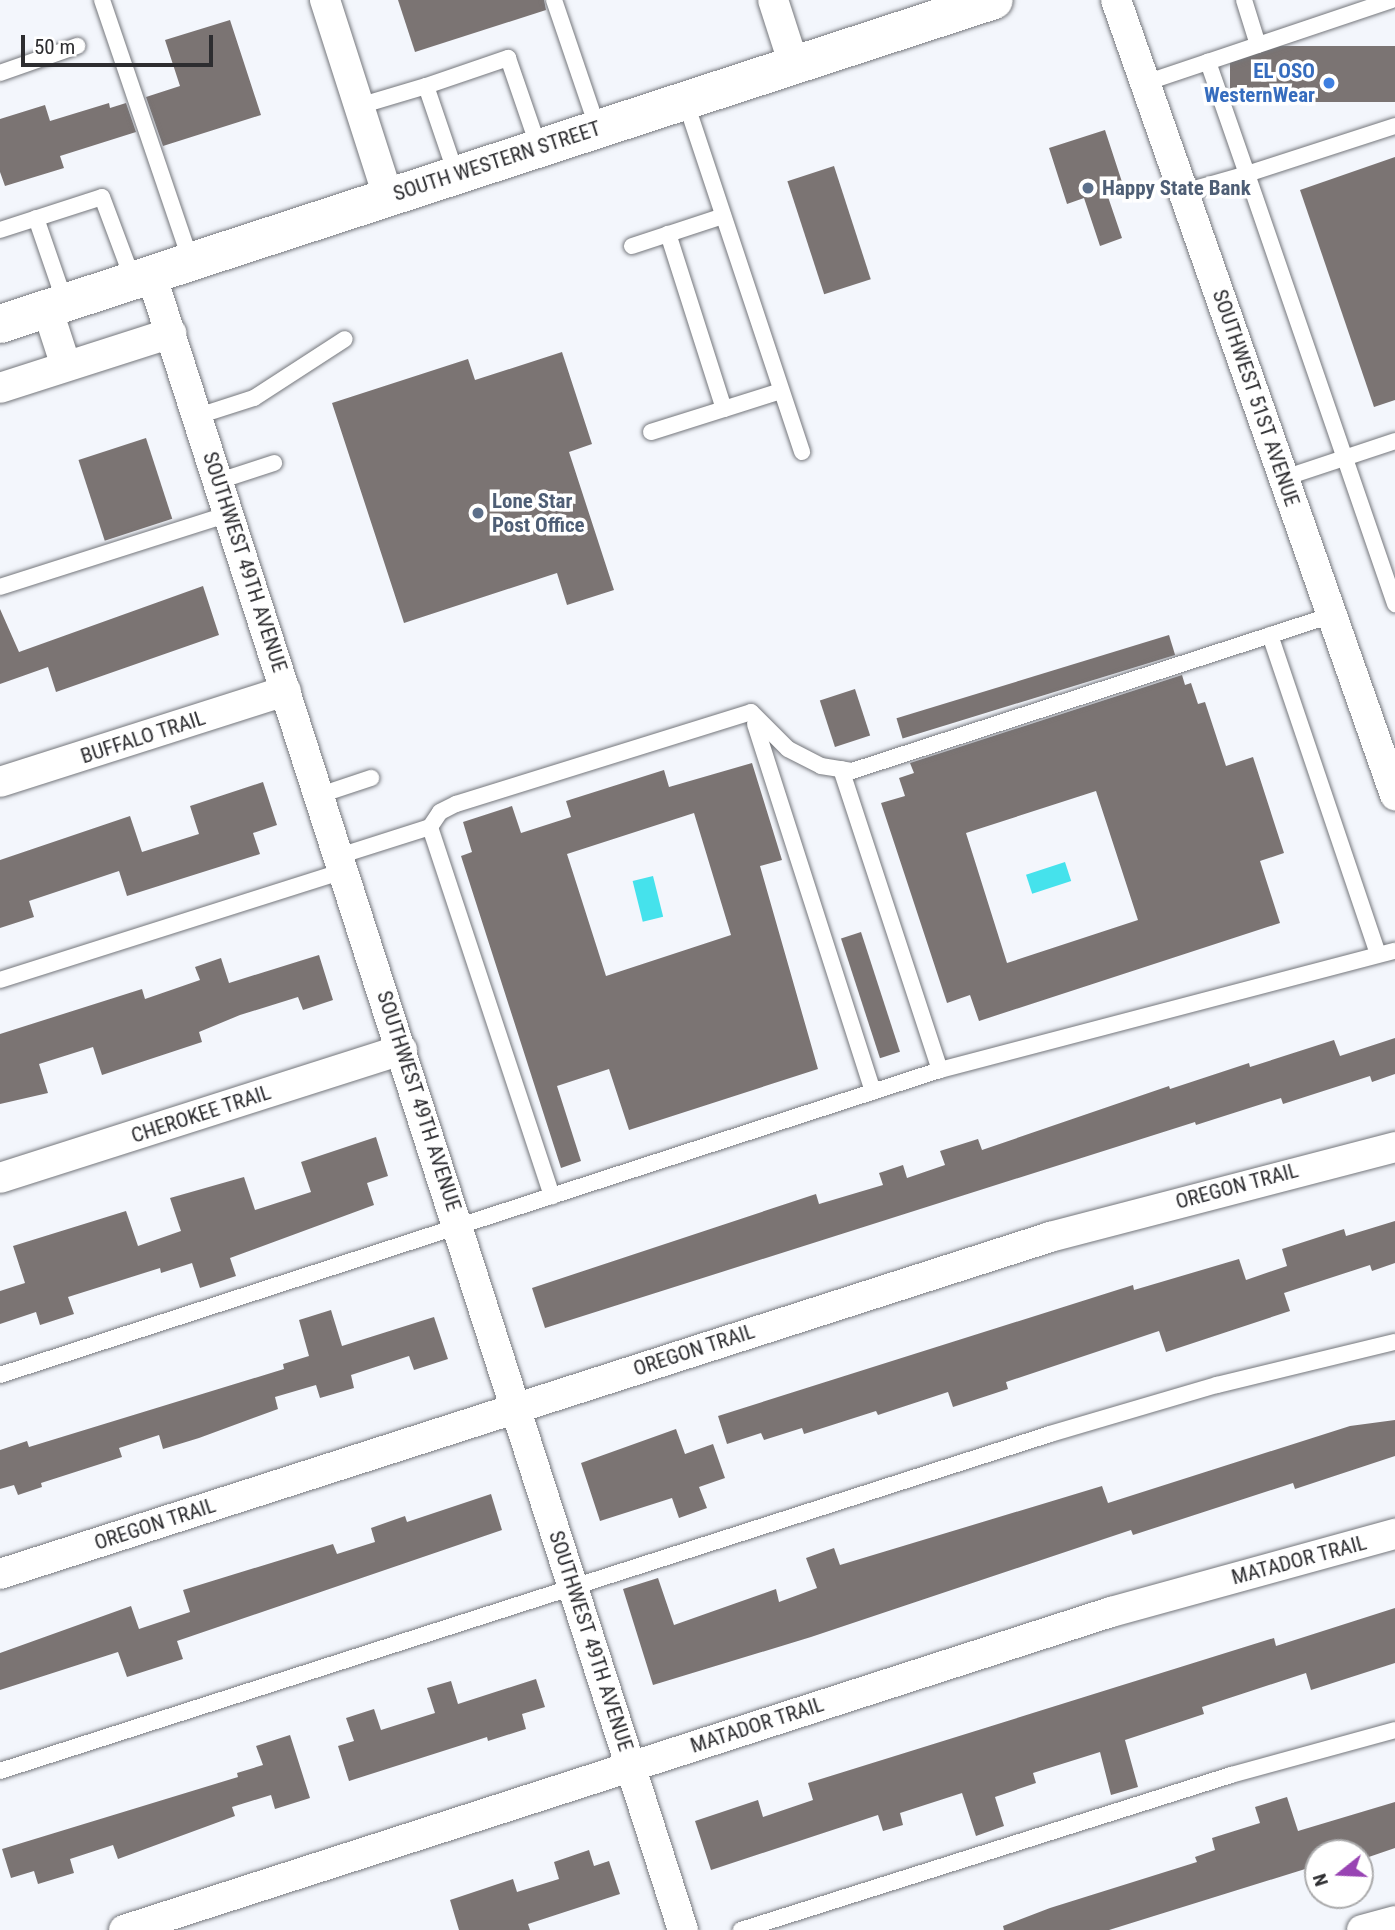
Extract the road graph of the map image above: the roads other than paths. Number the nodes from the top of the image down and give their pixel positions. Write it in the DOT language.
graph roads {
  1 [pos="102,0"];
  2 [pos="325,0"];
  3 [pos="554,0"];
  4 [pos="773,0"];
  5 [pos="1116,0"];
  6 [pos="1244,0"];
  7 [pos="1391,0"];
  8 [pos="989,1"];
  9 [pos="927,10"];
  10 [pos="1258,45"];
  11 [pos="78,46"];
  12 [pos="1208,62"];
  13 [pos="794,65"];
  14 [pos="0,73"];
  15 [pos="1145,83"];
  16 [pos="426,86"];
  17 [pos="685,100"];
  18 [pos="359,106"];
  19 [pos="1395,126"];
  20 [pos="598,129"];
  21 [pos="538,148"];
  22 [pos="456,174"];
  23 [pos="1247,174"];
  24 [pos="1184,192"];
  25 [pos="388,196"];
  26 [pos="723,216"];
  27 [pos="36,218"];
  28 [pos="0,230"];
  29 [pos="668,234"];
  30 [pos="632,246"];
  31 [pos="191,261"];
  32 [pos="142,277"];
  33 [pos="56,305"];
  34 [pos="0,324"];
  35 [pos="171,333"];
  36 [pos="345,339"];
  37 [pos="66,366"];
  38 [pos="0,388"];
  39 [pos="781,391"];
  40 [pos="724,409"];
  41 [pos="198,416"];
  42 [pos="652,432"];
  43 [pos="1395,440"];
  44 [pos="802,452"];
  45 [pos="1345,457"];
  46 [pos="274,463"];
  47 [pos="1284,478"];
  48 [pos="219,481"];
  49 [pos="229,514"];
  50 [pos="0,587"];
  51 [pos="1395,604"];
  52 [pos="1332,615"];
  53 [pos="1270,635"];
  54 [pos="286,691"];
  55 [pos="751,712"];
  56 [pos="1386,741"];
  57 [pos="841,769"];
  58 [pos="371,778"];
  59 [pos="0,782"];
  60 [pos="320,795"];
  61 [pos="1395,795"];
  62 [pos="430,827"];
  63 [pos="342,863"];
  64 [pos="1395,951"];
  65 [pos="1378,954"];
  66 [pos="0,980"];
  67 [pos="402,1050"];
  68 [pos="940,1070"];
  69 [pos="873,1091"];
  70 [pos="1395,1147"];
  71 [pos="0,1178"];
  72 [pos="552,1196"];
  73 [pos="459,1227"];
  74 [pos="1395,1342"];
  75 [pos="0,1375"];
  76 [pos="516,1407"];
  77 [pos="1395,1534"];
  78 [pos="0,1574"];
  79 [pos="573,1587"];
  80 [pos="1395,1730"];
  81 [pos="631,1766"];
  82 [pos="0,1771"];
  83 [pos="1395,1921"];
  84 [pos="124,1930"];
  85 [pos="683,1930"];
  86 [pos="741,1930"];
  87 [pos="1362,1930"];
  1 -- 31 [label="lane"];
  2 -- 18 [label="street"];
  3 -- 20 [label="lane"];
  4 -- 13 [label="street"];
  5 -- 15 [label="street, SOUTHWEST 51ST AVENUE"];
  6 -- 10 [label="lane"];
  7 -- 10 [label="lane"];
  8 -- 9 [label="main road, SOUTH WESTERN STREET"];
  9 -- 13 [label="main road, SOUTH WESTERN STREET"];
  10 -- 12 [label="lane"];
  11 -- 14 [label="lane"];
  12 -- 15 [label="lane"];
  12 -- 23 [label="lane"];
  13 -- 17 [label="main road, SOUTH WESTERN STREET"];
  15 -- 24 [label="street, SOUTHWEST 51ST AVENUE"];
  16 -- 18 [label="lane"];
  16 -- 21 [label="lane"];
  16 -- 22 [label="lane"];
  17 -- 20 [label="main road, SOUTH WESTERN STREET"];
  17 -- 26 [label="lane"];
  18 -- 25 [label="street"];
  19 -- 23 [label="lane"];
  20 -- 21 [label="main road, SOUTH WESTERN STREET"];
  21 -- 22 [label="main road, SOUTH WESTERN STREET"];
  22 -- 25 [label="main road, SOUTH WESTERN STREET"];
  23 -- 24 [label="lane"];
  23 -- 45 [label="lane"];
  24 -- 47 [label="street, SOUTHWEST 51ST AVENUE"];
  25 -- 31 [label="main road, SOUTH WESTERN STREET"];
  26 -- 29 [label="lane"];
  26 -- 39 [label="lane"];
  27 -- 28 [label="lane"];
  27 -- 32 [label="lane"];
  27 -- 33 [label="lane"];
  29 -- 30 [label="lane"];
  29 -- 40 [label="lane"];
  31 -- 32 [label="main road, SOUTH WESTERN STREET"];
  32 -- 33 [label="main road, SOUTH WESTERN STREET"];
  32 -- 35 [label="street, SOUTHWEST 49TH AVENUE"];
  33 -- 34 [label="main road, SOUTH WESTERN STREET"];
  33 -- 37 [label="street"];
  35 -- 37 [label="street"];
  35 -- 41 [label="street, SOUTHWEST 49TH AVENUE"];
  36 -- 41 [label="lane"];
  37 -- 38 [label="street"];
  39 -- 40 [label="lane"];
  39 -- 44 [label="lane"];
  40 -- 42 [label="lane"];
  41 -- 48 [label="street, SOUTHWEST 49TH AVENUE"];
  43 -- 45 [label="lane"];
  45 -- 47 [label="lane"];
  45 -- 51 [label="lane"];
  46 -- 48 [label="lane"];
  47 -- 52 [label="street, SOUTHWEST 51ST AVENUE"];
  48 -- 49 [label="street, SOUTHWEST 49TH AVENUE"];
  49 -- 50 [label="lane"];
  49 -- 54 [label="street, SOUTHWEST 49TH AVENUE"];
  52 -- 53 [label="lane"];
  52 -- 56 [label="street, SOUTHWEST 51ST AVENUE"];
  53 -- 57 [label="lane"];
  53 -- 65 [label="lane"];
  54 -- 59 [label="street, BUFFALO TRAIL"];
  54 -- 60 [label="street, SOUTHWEST 49TH AVENUE"];
  55 -- 57 [label="lane"];
  55 -- 62 [label="lane"];
  55 -- 69 [label="lane"];
  56 -- 61 [label="street, SOUTHWEST 51ST AVENUE"];
  57 -- 68 [label="lane"];
  58 -- 60 [label="lane"];
  60 -- 63 [label="street, SOUTHWEST 49TH AVENUE"];
  62 -- 63 [label="lane"];
  62 -- 72 [label="lane"];
  63 -- 66 [label="lane"];
  63 -- 67 [label="street, SOUTHWEST 49TH AVENUE"];
  64 -- 65 [label="lane"];
  65 -- 68 [label="lane"];
  67 -- 71 [label="street, CHEROKEE TRAIL"];
  67 -- 73 [label="street, SOUTHWEST 49TH AVENUE"];
  68 -- 69 [label="lane"];
  69 -- 72 [label="lane"];
  70 -- 76 [label="street, OREGON TRAIL"];
  72 -- 73 [label="lane"];
  73 -- 75 [label="lane"];
  73 -- 76 [label="street, SOUTHWEST 49TH AVENUE"];
  74 -- 79 [label="lane"];
  76 -- 78 [label="street, OREGON TRAIL"];
  76 -- 79 [label="street, SOUTHWEST 49TH AVENUE"];
  77 -- 81 [label="street, MATADOR TRAIL"];
  79 -- 81 [label="street, SOUTHWEST 49TH AVENUE"];
  79 -- 82 [label="lane"];
  80 -- 86 [label="lane"];
  81 -- 84 [label="street, MATADOR TRAIL"];
  81 -- 85 [label="street, SOUTHWEST 49TH AVENUE"];
  83 -- 87 [label="street"];
}
